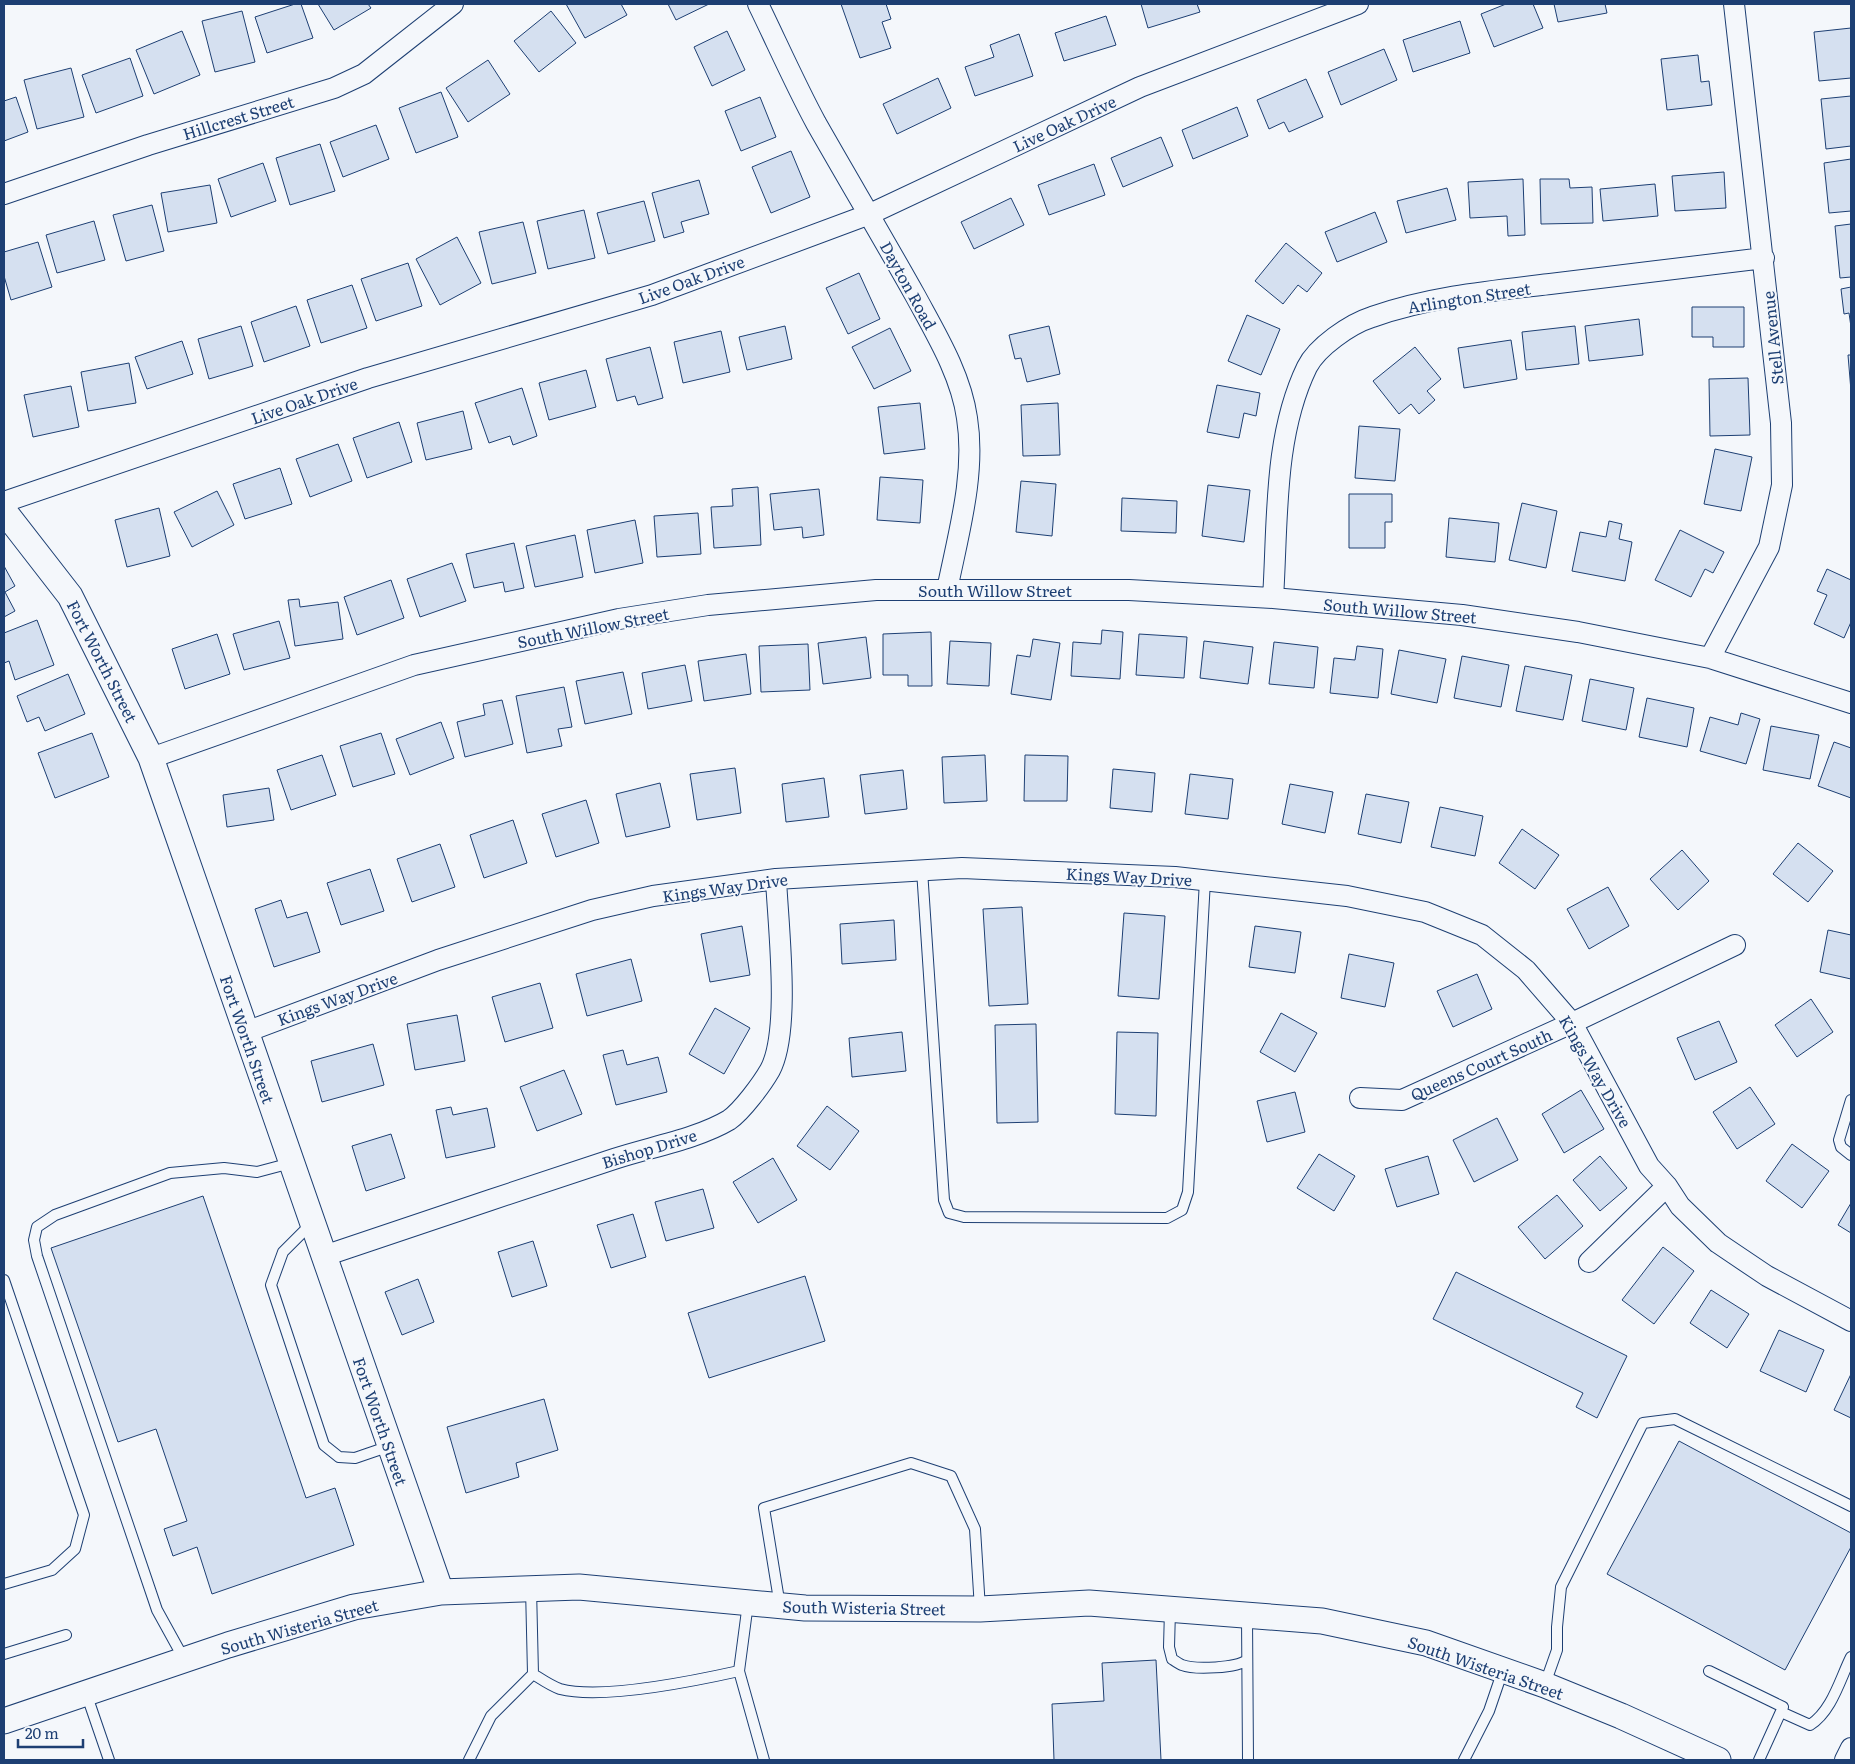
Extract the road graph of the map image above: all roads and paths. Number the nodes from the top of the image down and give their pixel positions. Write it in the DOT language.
graph roads {
  1 [pos="452,4"];
  2 [pos="758,4"];
  3 [pos="1358,4"];
  4 [pos="1734,4"];
  5 [pos="4,194"];
  6 [pos="870,214"];
  7 [pos="1764,258"];
  8 [pos="4,502"];
  9 [pos="4,511"];
  10 [pos="947,590"];
  11 [pos="1273,598"];
  12 [pos="1710,658"];
  13 [pos="1851,702"];
  14 [pos="151,758"];
  15 [pos="922,870"];
  16 [pos="776,879"];
  17 [pos="1204,880"];
  18 [pos="1735,945"];
  19 [pos="1572,1023"];
  20 [pos="246,1032"];
  21 [pos="1360,1098"];
  22 [pos="1851,1100"];
  23 [pos="1851,1155"];
  24 [pos="291,1163"];
  25 [pos="1667,1186"];
  26 [pos="312,1222"];
  27 [pos="324,1256"];
  28 [pos="1589,1262"];
  29 [pos="4,1280"];
  30 [pos="1851,1321"];
  31 [pos="390,1446"];
  32 [pos="1851,1506"];
  33 [pos="4,1584"];
  34 [pos="531,1588"];
  35 [pos="441,1592"];
  36 [pos="748,1603"];
  37 [pos="780,1606"];
  38 [pos="980,1609"];
  39 [pos="1170,1610"];
  40 [pos="1247,1616"];
  41 [pos="66,1635"];
  42 [pos="4,1654"];
  43 [pos="1851,1657"];
  44 [pos="184,1660"];
  45 [pos="1247,1660"];
  46 [pos="1504,1670"];
  47 [pos="739,1671"];
  48 [pos="1709,1671"];
  49 [pos="533,1674"];
  50 [pos="1545,1685"];
  51 [pos="86,1693"];
  52 [pos="1781,1712"];
  53 [pos="4,1721"];
  54 [pos="1851,1748"];
  55 [pos="109,1760"];
  56 [pos="469,1760"];
  57 [pos="764,1760"];
  58 [pos="1248,1760"];
  59 [pos="1464,1760"];
  60 [pos="1718,1760"];
  61 [pos="1759,1760"];
  62 [pos="1845,1760"];
  1 -- 5 [label="street, Hillcrest Street"];
  2 -- 6 [label="street, Dayton Road"];
  3 -- 6 [label="street, Live Oak Drive"];
  4 -- 7 [label="street, Stell Avenue"];
  6 -- 8 [label="street, Live Oak Drive"];
  6 -- 10 [label="street, Dayton Road"];
  7 -- 11 [label="street, Arlington Street"];
  7 -- 12 [label="street, Stell Avenue"];
  9 -- 14 [label="street, Fort Worth Street"];
  10 -- 11 [label="street, South Willow Street"];
  10 -- 14 [label="street, South Willow Street"];
  11 -- 12 [label="street, South Willow Street"];
  12 -- 13 [label="street, South Willow Street"];
  14 -- 20 [label="street, Fort Worth Street"];
  15 -- 16 [label="street, Kings Way Drive"];
  15 -- 17 [label="street, Kings Way Drive"];
  15 -- 17 [label="lane"];
  16 -- 20 [label="street, Kings Way Drive"];
  16 -- 27 [label="street, Bishop Drive"];
  17 -- 19 [label="street, Kings Way Drive"];
  18 -- 19 [label="street, Queens Court South"];
  19 -- 21 [label="street, Queens Court South"];
  19 -- 25 [label="street, Kings Way Drive"];
  20 -- 24 [label="street, Fort Worth Street"];
  22 -- 23 [label="lane"];
  24 -- 26 [label="street, Fort Worth Street"];
  24 -- 44 [label="lane"];
  25 -- 28 [label="street"];
  25 -- 30 [label="street, Kings Way Drive"];
  26 -- 27 [label="street, Fort Worth Street"];
  26 -- 31 [label="lane"];
  27 -- 31 [label="street, Fort Worth Street"];
  29 -- 33 [label="lane"];
  31 -- 35 [label="street, Fort Worth Street"];
  32 -- 50 [label="lane"];
  34 -- 35 [label="street, South Wisteria Street"];
  34 -- 36 [label="street, South Wisteria Street"];
  34 -- 49 [label="lane"];
  35 -- 44 [label="street, South Wisteria Street"];
  36 -- 37 [label="street, South Wisteria Street"];
  36 -- 47 [label="lane"];
  37 -- 38 [label="street, South Wisteria Street"];
  37 -- 38 [label="lane"];
  38 -- 39 [label="street, South Wisteria Street"];
  39 -- 40 [label="street, South Wisteria Street"];
  39 -- 45 [label="lane"];
  40 -- 45 [label="lane"];
  40 -- 46 [label="street, South Wisteria Street"];
  41 -- 42 [label="lane"];
  43 -- 52 [label="lane"];
  44 -- 51 [label="street, South Wisteria Street"];
  45 -- 58 [label="lane"];
  46 -- 50 [label="street, South Wisteria Street"];
  46 -- 59 [label="lane"];
  47 -- 49 [label="lane"];
  47 -- 57 [label="lane"];
  48 -- 52 [label="lane"];
  49 -- 56 [label="lane"];
  50 -- 60 [label="street, South Wisteria Street"];
  51 -- 53 [label="street, South Wisteria Street"];
  51 -- 55 [label="lane"];
  52 -- 61 [label="lane"];
  54 -- 62 [label="street"];
}
